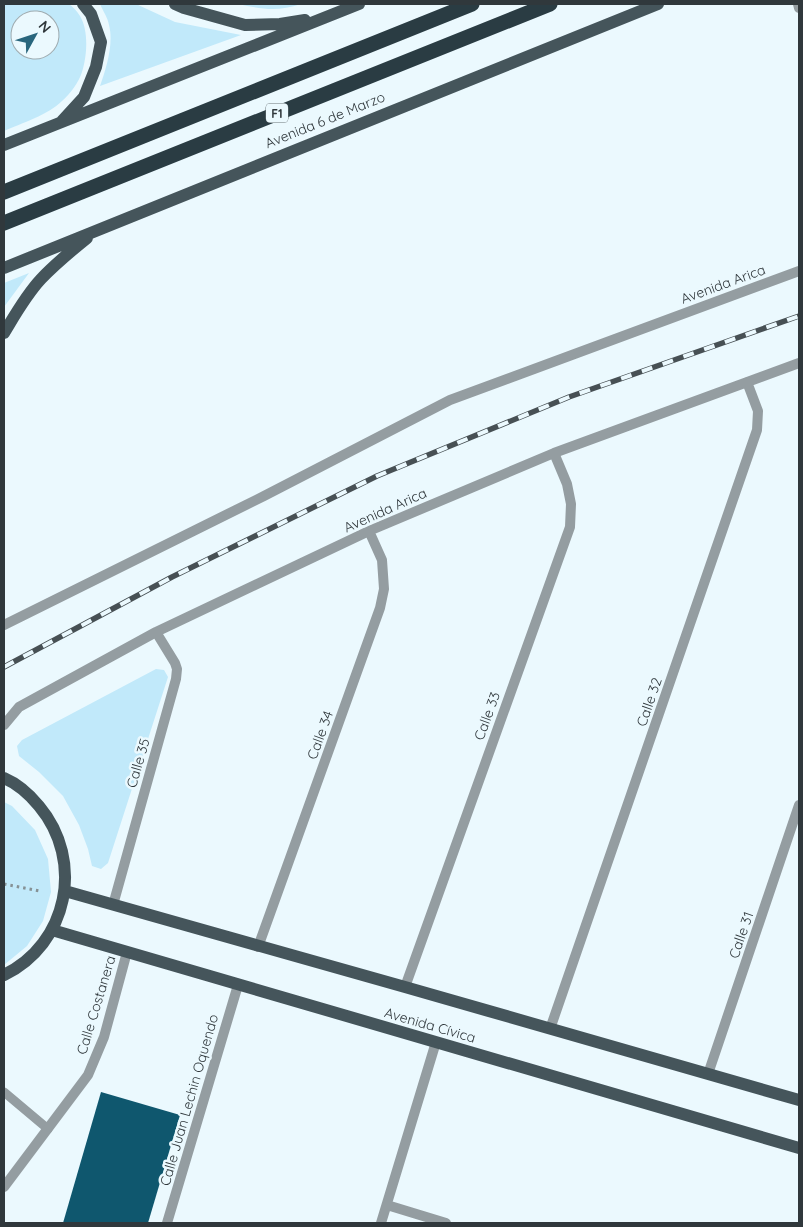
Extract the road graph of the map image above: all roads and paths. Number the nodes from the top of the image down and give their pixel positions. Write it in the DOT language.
graph roads {
  1 [pos="83,4"];
  2 [pos="175,4"];
  3 [pos="359,4"];
  4 [pos="472,4"];
  5 [pos="550,4"];
  6 [pos="658,4"];
  7 [pos="798,4"];
  8 [pos="799,8"];
  9 [pos="330,16"];
  10 [pos="60,123"];
  11 [pos="4,145"];
  12 [pos="4,192"];
  13 [pos="4,223"];
  14 [pos="99,229"];
  15 [pos="4,268"];
  16 [pos="799,271"];
  17 [pos="4,333"];
  18 [pos="799,363"];
  19 [pos="747,382"];
  20 [pos="554,453"];
  21 [pos="369,532"];
  22 [pos="4,625"];
  23 [pos="156,632"];
  24 [pos="4,725"];
  25 [pos="4,778"];
  26 [pos="799,805"];
  27 [pos="4,884"];
  28 [pos="40,891"];
  29 [pos="64,892"];
  30 [pos="113,905"];
  31 [pos="52,930"];
  32 [pos="258,946"];
  33 [pos="127,952"];
  34 [pos="4,975"];
  35 [pos="238,985"];
  36 [pos="405,987"];
  37 [pos="550,1029"];
  38 [pos="436,1042"];
  39 [pos="708,1074"];
  40 [pos="4,1092"];
  41 [pos="799,1100"];
  42 [pos="48,1129"];
  43 [pos="799,1148"];
  44 [pos="4,1187"];
  45 [pos="387,1205"];
  46 [pos="167,1223"];
  47 [pos="381,1223"];
  48 [pos="446,1223"];
  1 -- 10 [label="main road"];
  2 -- 9 [label="main road"];
  3 -- 9 [label="main road"];
  4 -- 12 [label="highway, F1"];
  5 -- 13 [label="highway, Avenida 6 de Marzo / F1"];
  6 -- 14 [label="main road, Avenida 6 de Marzo"];
  7 -- 8 [label="street"];
  9 -- 10 [label="main road"];
  10 -- 11 [label="main road"];
  14 -- 15 [label="main road, Avenida 6 de Marzo"];
  14 -- 17 [label="main road"];
  16 -- 22 [label="street, Avenida Arica"];
  18 -- 19 [label="street, Avenida Arica"];
  19 -- 20 [label="street, Avenida Arica"];
  19 -- 37 [label="street, Calle 32"];
  20 -- 21 [label="street, Avenida Arica"];
  20 -- 36 [label="street, Calle 33"];
  21 -- 23 [label="street, Avenida Arica"];
  21 -- 32 [label="street, Calle 34"];
  23 -- 24 [label="street, Avenida Arica"];
  23 -- 30 [label="street, Calle 35"];
  25 -- 29 [label="main road"];
  26 -- 39 [label="street, Calle 31"];
  27 -- 28 [label="path"];
  29 -- 30 [label="main road"];
  29 -- 31 [label="main road"];
  30 -- 32 [label="main road"];
  31 -- 33 [label="main road, Avenida Cívica"];
  31 -- 34 [label="main road"];
  32 -- 36 [label="main road"];
  33 -- 35 [label="main road, Avenida Cívica"];
  33 -- 42 [label="street, Calle Costanera"];
  35 -- 38 [label="main road, Avenida Cívica"];
  35 -- 46 [label="street, Calle Juan Lechin Oquendo"];
  36 -- 37 [label="main road"];
  37 -- 39 [label="main road"];
  38 -- 43 [label="main road, Avenida Cívica"];
  38 -- 45 [label="street"];
  39 -- 41 [label="main road"];
  40 -- 42 [label="lane"];
  42 -- 44 [label="street, Calle Costanera"];
  45 -- 47 [label="street"];
  45 -- 48 [label="street"];
}
